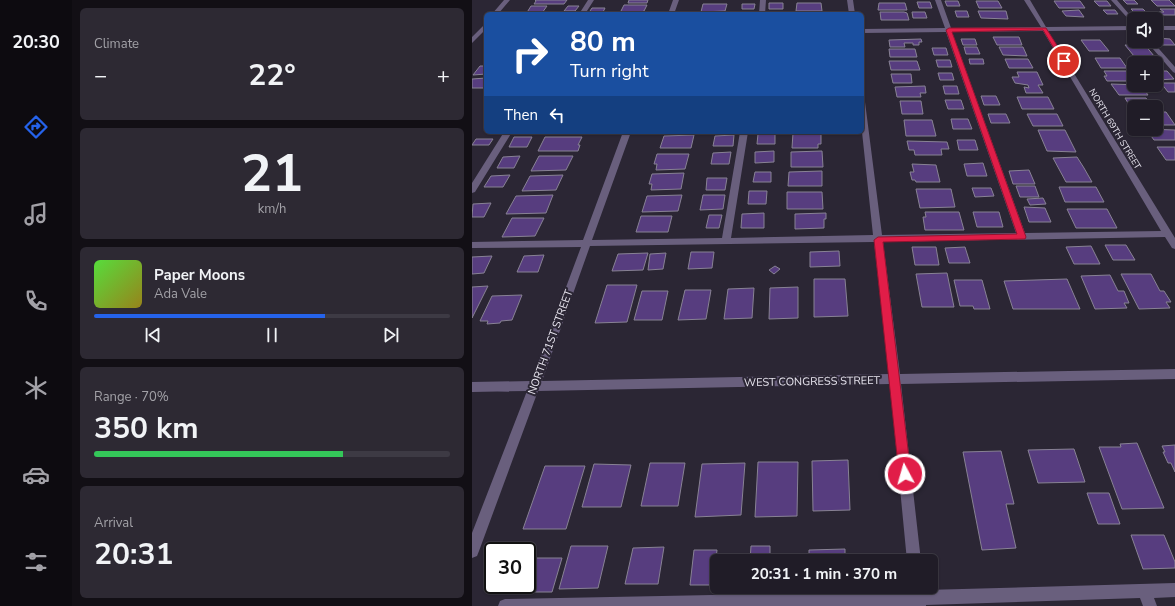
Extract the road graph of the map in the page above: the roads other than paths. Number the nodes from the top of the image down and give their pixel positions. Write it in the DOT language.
graph roads {
  1 [pos="507,0"];
  2 [pos="591,0"];
  3 [pos="676,0"];
  4 [pos="764,0"];
  5 [pos="850,0"];
  6 [pos="938,0"];
  7 [pos="1027,0"];
  8 [pos="1114,0"];
  9 [pos="497,12"];
  10 [pos="583,12"];
  11 [pos="672,12"];
  12 [pos="762,12"];
  13 [pos="852,12"];
  14 [pos="1127,15"];
  15 [pos="484,27"];
  16 [pos="1127,28"];
  17 [pos="1163,28"];
  18 [pos="1175,28"];
  19 [pos="1044,29"];
  20 [pos="949,30"];
  21 [pos="864,31"];
  22 [pos="475,36"];
  23 [pos="472,41"];
  24 [pos="1155,48"];
  25 [pos="1175,71"];
  26 [pos="864,119"];
  27 [pos="507,134"];
  28 [pos="626,134"];
  29 [pos="744,134"];
  30 [pos="472,190"];
  31 [pos="1167,234"];
  32 [pos="1022,237"];
  33 [pos="878,240"];
  34 [pos="726,241"];
  35 [pos="587,243"];
  36 [pos="472,245"];
  37 [pos="1175,246"];
  38 [pos="1175,374"];
  39 [pos="895,380"];
  40 [pos="535,385"];
  41 [pos="472,387"];
  42 [pos="472,551"];
  43 [pos="913,554"];
  44 [pos="1175,590"];
  45 [pos="1144,591"];
  46 [pos="918,597"];
  47 [pos="672,604"];
  48 [pos="505,606"];
  49 [pos="1150,606"];
  1 -- 9 [label="street"];
  2 -- 10 [label="street"];
  3 -- 11 [label="street"];
  4 -- 12 [label="street"];
  5 -- 13 [label="street"];
  6 -- 20 [label="street"];
  7 -- 19 [label="street, NORTH 69TH STREET"];
  8 -- 14 [label="street"];
  15 -- 22 [label="street"];
  16 -- 19 [label="street"];
  17 -- 18 [label="street"];
  19 -- 20 [label="street"];
  19 -- 31 [label="street, NORTH 69TH STREET"];
  20 -- 21 [label="street"];
  20 -- 32 [label="street"];
  22 -- 23 [label="street"];
  24 -- 25 [label="street"];
  26 -- 33 [label="street"];
  27 -- 30 [label="street"];
  28 -- 35 [label="street, NORTH 71ST STREET"];
  29 -- 34 [label="street"];
  31 -- 32 [label="street"];
  31 -- 37 [label="street, NORTH 69TH STREET"];
  32 -- 33 [label="street"];
  33 -- 34 [label="street"];
  33 -- 39 [label="street"];
  34 -- 35 [label="street"];
  35 -- 36 [label="street"];
  35 -- 40 [label="street, NORTH 71ST STREET"];
  38 -- 39 [label="street, WEST CONGRESS STREET"];
  39 -- 40 [label="street, WEST CONGRESS STREET"];
  39 -- 43 [label="street"];
  40 -- 41 [label="street, WEST CONGRESS STREET"];
  40 -- 42 [label="street, NORTH 71ST STREET"];
  44 -- 45 [label="street"];
  45 -- 46 [label="street"];
  45 -- 49 [label="street"];
  46 -- 47 [label="street"];
  47 -- 48 [label="street"];
}
